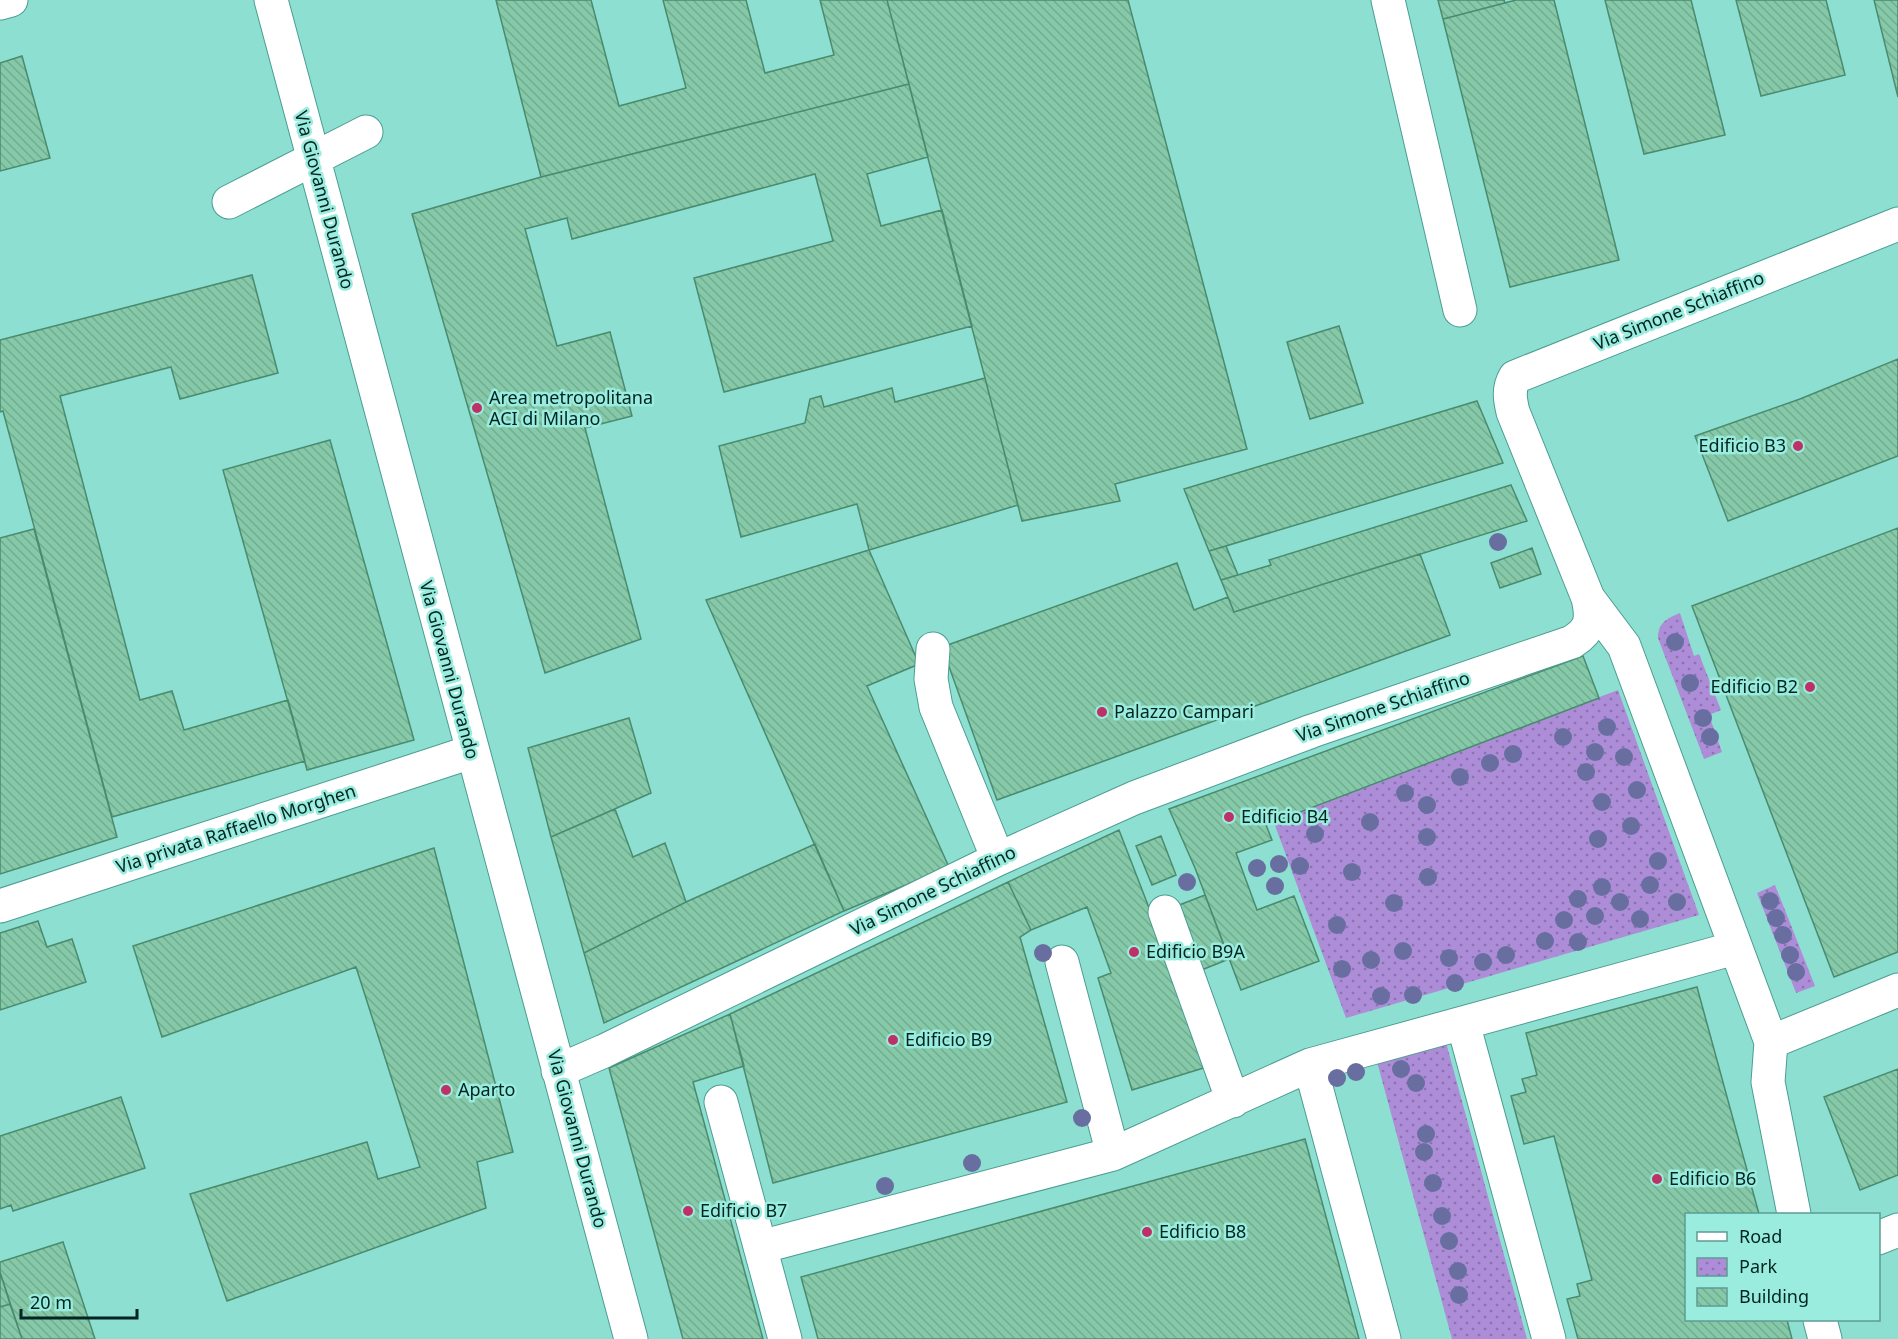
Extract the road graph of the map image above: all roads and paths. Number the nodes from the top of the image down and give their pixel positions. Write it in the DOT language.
graph roads {
  1 [pos="11,0"];
  2 [pos="271,0"];
  3 [pos="1389,0"];
  4 [pos="0,3"];
  5 [pos="366,132"];
  6 [pos="314,159"];
  7 [pos="229,202"];
  8 [pos="1898,224"];
  9 [pos="1460,310"];
  10 [pos="1588,598"];
  11 [pos="933,649"];
  12 [pos="471,752"];
  13 [pos="998,859"];
  14 [pos="0,906"];
  15 [pos="1166,912"];
  16 [pos="1735,948"];
  17 [pos="1062,962"];
  18 [pos="1898,990"];
  19 [pos="1463,1023"];
  20 [pos="1771,1042"];
  21 [pos="1310,1065"];
  22 [pos="558,1071"];
  23 [pos="1233,1101"];
  24 [pos="721,1102"];
  25 [pos="1113,1154"];
  26 [pos="1794,1213"];
  27 [pos="1898,1230"];
  28 [pos="1880,1237"];
  29 [pos="760,1247"];
  30 [pos="1820,1321"];
  31 [pos="631,1339"];
  32 [pos="785,1339"];
  33 [pos="1384,1339"];
  34 [pos="1549,1339"];
  35 [pos="1826,1339"];
  1 -- 4 [label="street"];
  2 -- 6 [label="street, Via Giovanni Durando"];
  3 -- 9 [label="street"];
  5 -- 6 [label="street"];
  6 -- 7 [label="street"];
  6 -- 12 [label="street, Via Giovanni Durando"];
  8 -- 10 [label="street, Via Simone Schiaffino"];
  10 -- 13 [label="street, Via Simone Schiaffino"];
  10 -- 16 [label="street"];
  11 -- 13 [label="street"];
  12 -- 14 [label="street, Via privata Raffaello Morghen"];
  12 -- 22 [label="street, Via Giovanni Durando"];
  13 -- 22 [label="street, Via Simone Schiaffino"];
  15 -- 23 [label="street"];
  16 -- 19 [label="street"];
  16 -- 20 [label="street"];
  17 -- 25 [label="street"];
  18 -- 20 [label="street"];
  19 -- 21 [label="street"];
  19 -- 34 [label="street"];
  20 -- 26 [label="street"];
  21 -- 23 [label="street"];
  21 -- 33 [label="street"];
  22 -- 31 [label="street, Via Giovanni Durando"];
  23 -- 25 [label="street"];
  24 -- 29 [label="street"];
  25 -- 29 [label="street"];
  27 -- 28 [label="street"];
  29 -- 32 [label="street"];
  30 -- 35 [label="street"];
}
